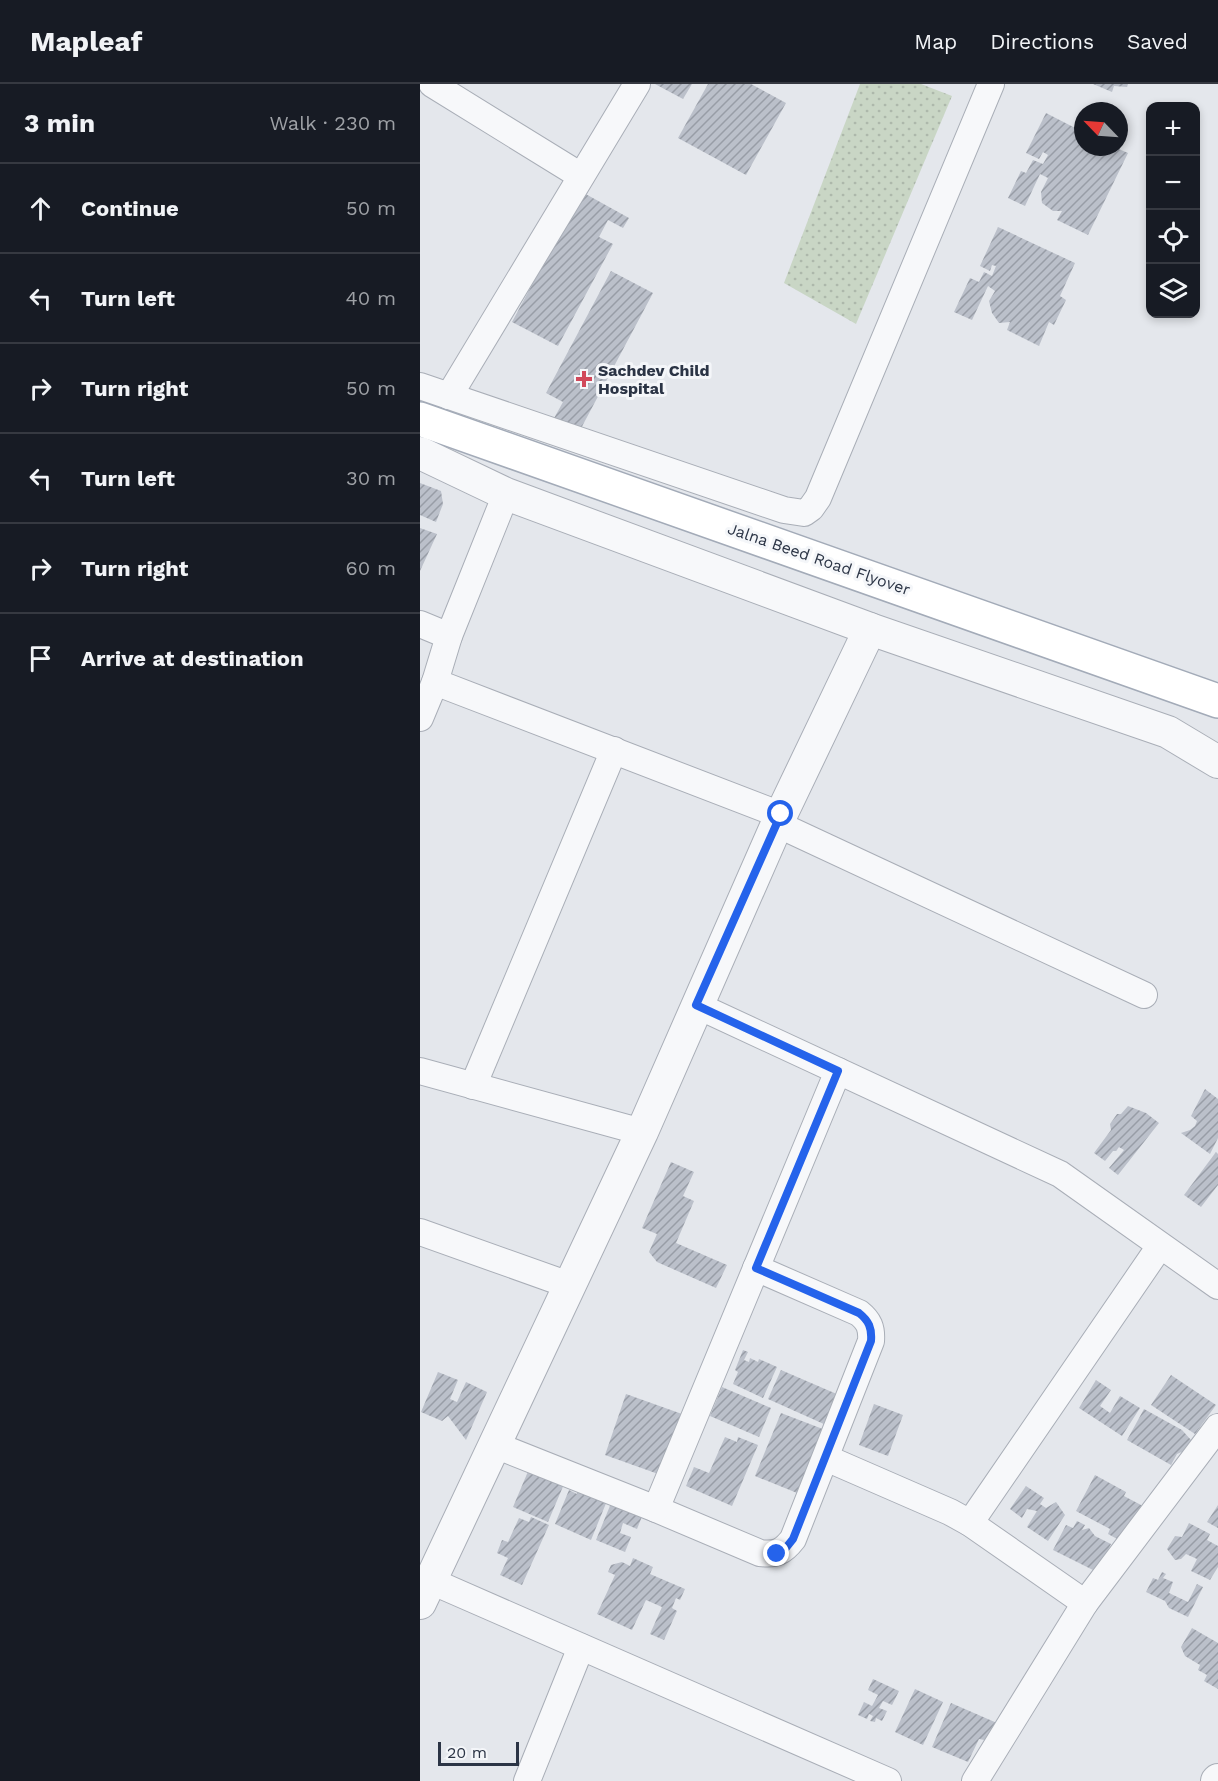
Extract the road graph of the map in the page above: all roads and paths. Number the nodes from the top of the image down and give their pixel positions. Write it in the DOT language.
graph roads {
  1 [pos="432,84"];
  2 [pos="637,84"];
  3 [pos="991,84"];
  4 [pos="581,176"];
  5 [pos="420,386"];
  6 [pos="449,396"];
  7 [pos="420,419"];
  8 [pos="420,453"];
  9 [pos="506,494"];
  10 [pos="420,624"];
  11 [pos="870,629"];
  12 [pos="449,636"];
  13 [pos="435,682"];
  14 [pos="1218,701"];
  15 [pos="420,718"];
  16 [pos="614,750"];
  17 [pos="1218,762"];
  18 [pos="779,819"];
  19 [pos="1144,995"];
  20 [pos="696,1005"];
  21 [pos="420,1071"];
  22 [pos="838,1071"];
  23 [pos="473,1086"];
  24 [pos="642,1132"];
  25 [pos="420,1232"];
  26 [pos="1160,1246"];
  27 [pos="756,1268"];
  28 [pos="569,1285"];
  29 [pos="1218,1286"];
  30 [pos="1218,1426"];
  31 [pos="495,1445"];
  32 [pos="826,1458"];
  33 [pos="656,1509"];
  34 [pos="970,1523"];
  35 [pos="425,1592"];
  36 [pos="1085,1603"];
  37 [pos="581,1647"];
  38 [pos="527,1781"];
  39 [pos="888,1781"];
  40 [pos="975,1781"];
  1 -- 4 [label="street"];
  2 -- 4 [label="street"];
  3 -- 6 [label="street"];
  4 -- 6 [label="street"];
  5 -- 6 [label="street"];
  7 -- 14 [label="main road, Jalna Beed Road Flyover"];
  8 -- 9 [label="street"];
  9 -- 11 [label="street"];
  9 -- 12 [label="street"];
  10 -- 12 [label="street"];
  11 -- 17 [label="street"];
  11 -- 18 [label="street"];
  12 -- 13 [label="street"];
  13 -- 15 [label="street"];
  13 -- 16 [label="street"];
  16 -- 18 [label="street"];
  16 -- 23 [label="street"];
  18 -- 19 [label="street"];
  18 -- 20 [label="street"];
  20 -- 22 [label="street"];
  20 -- 24 [label="street"];
  21 -- 23 [label="street"];
  22 -- 26 [label="street"];
  22 -- 27 [label="street"];
  23 -- 24 [label="street"];
  24 -- 28 [label="street"];
  25 -- 28 [label="street"];
  26 -- 29 [label="street"];
  26 -- 34 [label="street"];
  27 -- 32 [label="street"];
  27 -- 33 [label="street"];
  28 -- 31 [label="street"];
  30 -- 36 [label="street"];
  31 -- 33 [label="street"];
  31 -- 35 [label="street"];
  32 -- 33 [label="street"];
  32 -- 34 [label="street"];
  34 -- 36 [label="street"];
  35 -- 37 [label="street"];
  36 -- 40 [label="street"];
  37 -- 38 [label="street"];
  37 -- 39 [label="street"];
}
